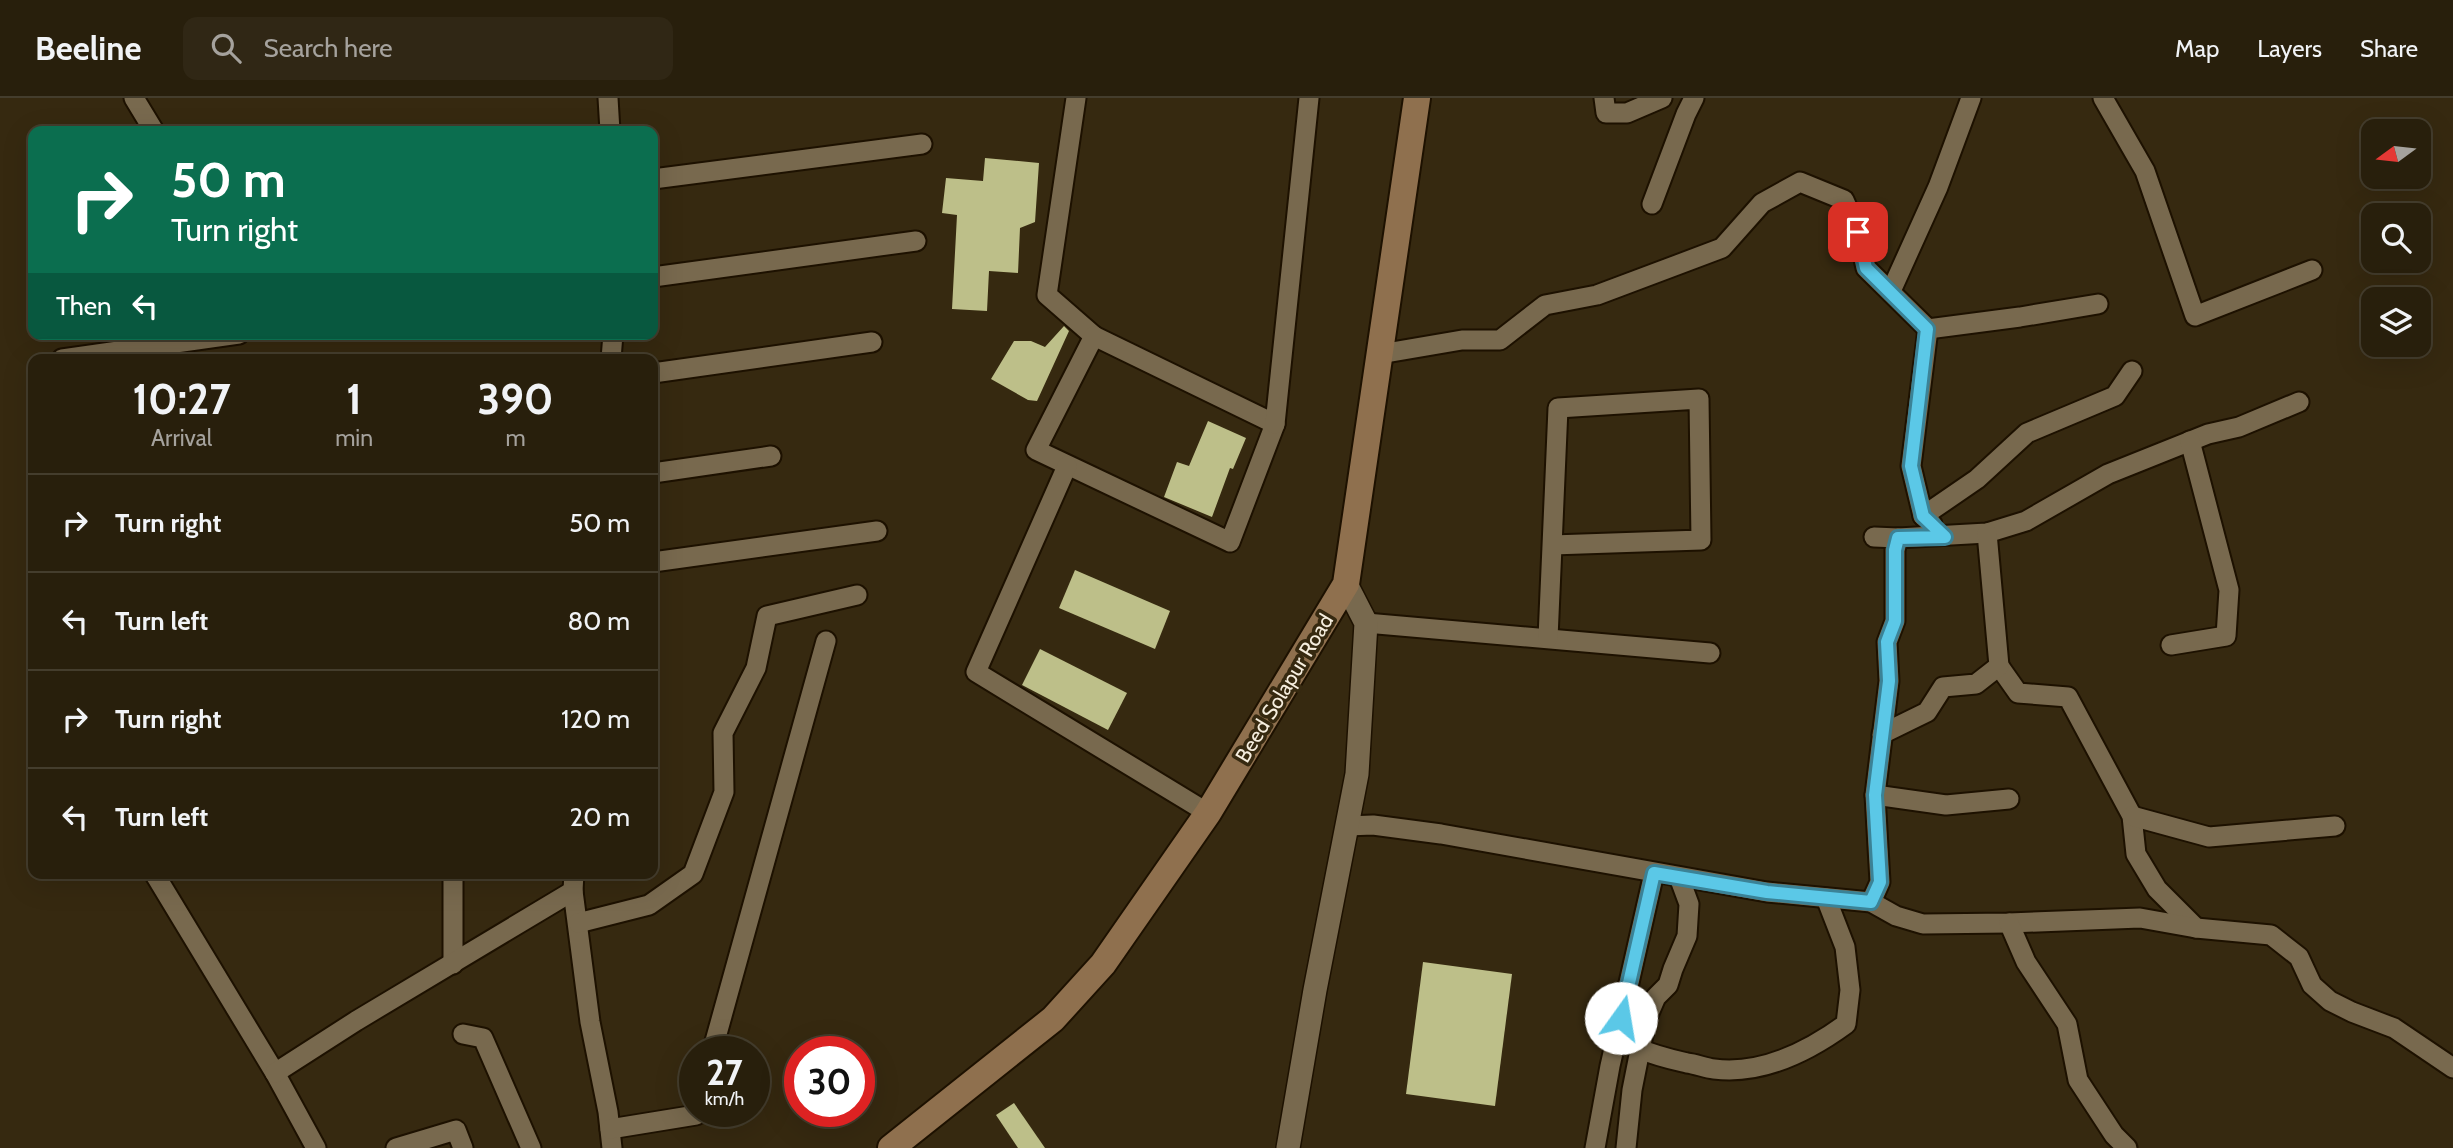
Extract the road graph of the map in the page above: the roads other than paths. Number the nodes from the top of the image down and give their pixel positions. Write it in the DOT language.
graph roads {
  1 [pos="134,98"];
  2 [pos="608,98"];
  3 [pos="1076,98"];
  4 [pos="1309,98"];
  5 [pos="1417,98"];
  6 [pos="1604,98"];
  7 [pos="1662,98"];
  8 [pos="1694,98"];
  9 [pos="1971,98"];
  10 [pos="2104,98"];
  11 [pos="152,126"];
  12 [pos="610,126"];
  13 [pos="922,144"];
  14 [pos="658,178"];
  15 [pos="1652,204"];
  16 [pos="916,241"];
  17 [pos="2312,270"];
  18 [pos="658,276"];
  19 [pos="1891,291"];
  20 [pos="2098,304"];
  21 [pos="1927,329"];
  22 [pos="1094,336"];
  23 [pos="197,340"];
  24 [pos="872,342"];
  25 [pos="97,354"];
  26 [pos="1380,354"];
  27 [pos="2132,371"];
  28 [pos="658,372"];
  29 [pos="2299,401"];
  30 [pos="1275,424"];
  31 [pos="2190,441"];
  32 [pos="771,456"];
  33 [pos="1067,466"];
  34 [pos="658,472"];
  35 [pos="1923,516"];
  36 [pos="877,531"];
  37 [pos="1987,533"];
  38 [pos="1874,537"];
  39 [pos="1945,537"];
  40 [pos="1898,538"];
  41 [pos="1552,545"];
  42 [pos="658,561"];
  43 [pos="1346,584"];
  44 [pos="857,595"];
  45 [pos="1366,622"];
  46 [pos="1548,638"];
  47 [pos="826,641"];
  48 [pos="2171,645"];
  49 [pos="1710,653"];
  50 [pos="1999,666"];
  51 [pos="1882,734"];
  52 [pos="1875,795"];
  53 [pos="2009,799"];
  54 [pos="1208,813"];
  55 [pos="2132,816"];
  56 [pos="2335,826"];
  57 [pos="1347,827"];
  58 [pos="1654,873"];
  59 [pos="1679,877"];
  60 [pos="158,879"];
  61 [pos="453,879"];
  62 [pos="574,882"];
  63 [pos="1826,898"];
  64 [pos="1871,902"];
  65 [pos="578,923"];
  66 [pos="2009,923"];
  67 [pos="2196,928"];
  68 [pos="453,964"];
  69 [pos="463,1034"];
  70 [pos="716,1036"];
  71 [pos="1640,1049"];
  72 [pos="2453,1068"];
  73 [pos="275,1073"];
  74 [pos="679,1120"];
  75 [pos="611,1138"];
  76 [pos="316,1148"];
  77 [pos="396,1148"];
  78 [pos="463,1148"];
  79 [pos="531,1148"];
  80 [pos="891,1148"];
  81 [pos="1288,1148"];
  82 [pos="1595,1148"];
  83 [pos="1626,1148"];
  84 [pos="2127,1148"];
  1 -- 11 [label="street"];
  2 -- 12 [label="street"];
  3 -- 22 [label="street"];
  4 -- 30 [label="street"];
  5 -- 26 [label="main road, Beed Solapur Road"];
  6 -- 7 [label="street"];
  8 -- 15 [label="street"];
  9 -- 19 [label="street"];
  10 -- 17 [label="street"];
  13 -- 14 [label="street"];
  16 -- 18 [label="street"];
  19 -- 21 [label="street"];
  19 -- 26 [label="street"];
  20 -- 21 [label="street"];
  21 -- 35 [label="street"];
  22 -- 30 [label="street"];
  22 -- 33 [label="street"];
  23 -- 25 [label="street"];
  24 -- 28 [label="street"];
  26 -- 43 [label="main road, Beed Solapur Road"];
  27 -- 35 [label="street"];
  29 -- 31 [label="street"];
  30 -- 33 [label="street"];
  31 -- 37 [label="street"];
  31 -- 48 [label="street"];
  32 -- 34 [label="street"];
  33 -- 54 [label="street"];
  35 -- 39 [label="street"];
  36 -- 42 [label="street"];
  37 -- 39 [label="street"];
  37 -- 50 [label="street"];
  38 -- 40 [label="street"];
  39 -- 40 [label="street"];
  40 -- 51 [label="street"];
  41 -- 41 [label="street"];
  41 -- 46 [label="street"];
  43 -- 45 [label="street"];
  43 -- 54 [label="main road, Beed Solapur Road"];
  44 -- 65 [label="street"];
  45 -- 46 [label="street"];
  45 -- 57 [label="street"];
  46 -- 49 [label="street"];
  47 -- 70 [label="street"];
  50 -- 51 [label="street"];
  50 -- 55 [label="street"];
  51 -- 52 [label="street"];
  52 -- 53 [label="street"];
  52 -- 64 [label="street"];
  54 -- 80 [label="main road, Beed Solapur Road"];
  55 -- 56 [label="street"];
  55 -- 67 [label="street"];
  57 -- 58 [label="street"];
  57 -- 81 [label="street"];
  58 -- 59 [label="street"];
  58 -- 82 [label="street"];
  59 -- 63 [label="street"];
  59 -- 71 [label="street"];
  60 -- 73 [label="street"];
  61 -- 68 [label="street"];
  62 -- 65 [label="street"];
  62 -- 68 [label="street"];
  63 -- 64 [label="street"];
  63 -- 71 [label="street"];
  64 -- 66 [label="street"];
  65 -- 75 [label="street"];
  66 -- 67 [label="street"];
  66 -- 84 [label="street"];
  67 -- 72 [label="street"];
  68 -- 73 [label="street"];
  69 -- 79 [label="street"];
  71 -- 83 [label="street"];
  73 -- 76 [label="street"];
  74 -- 75 [label="street"];
  77 -- 78 [label="street"];
}
